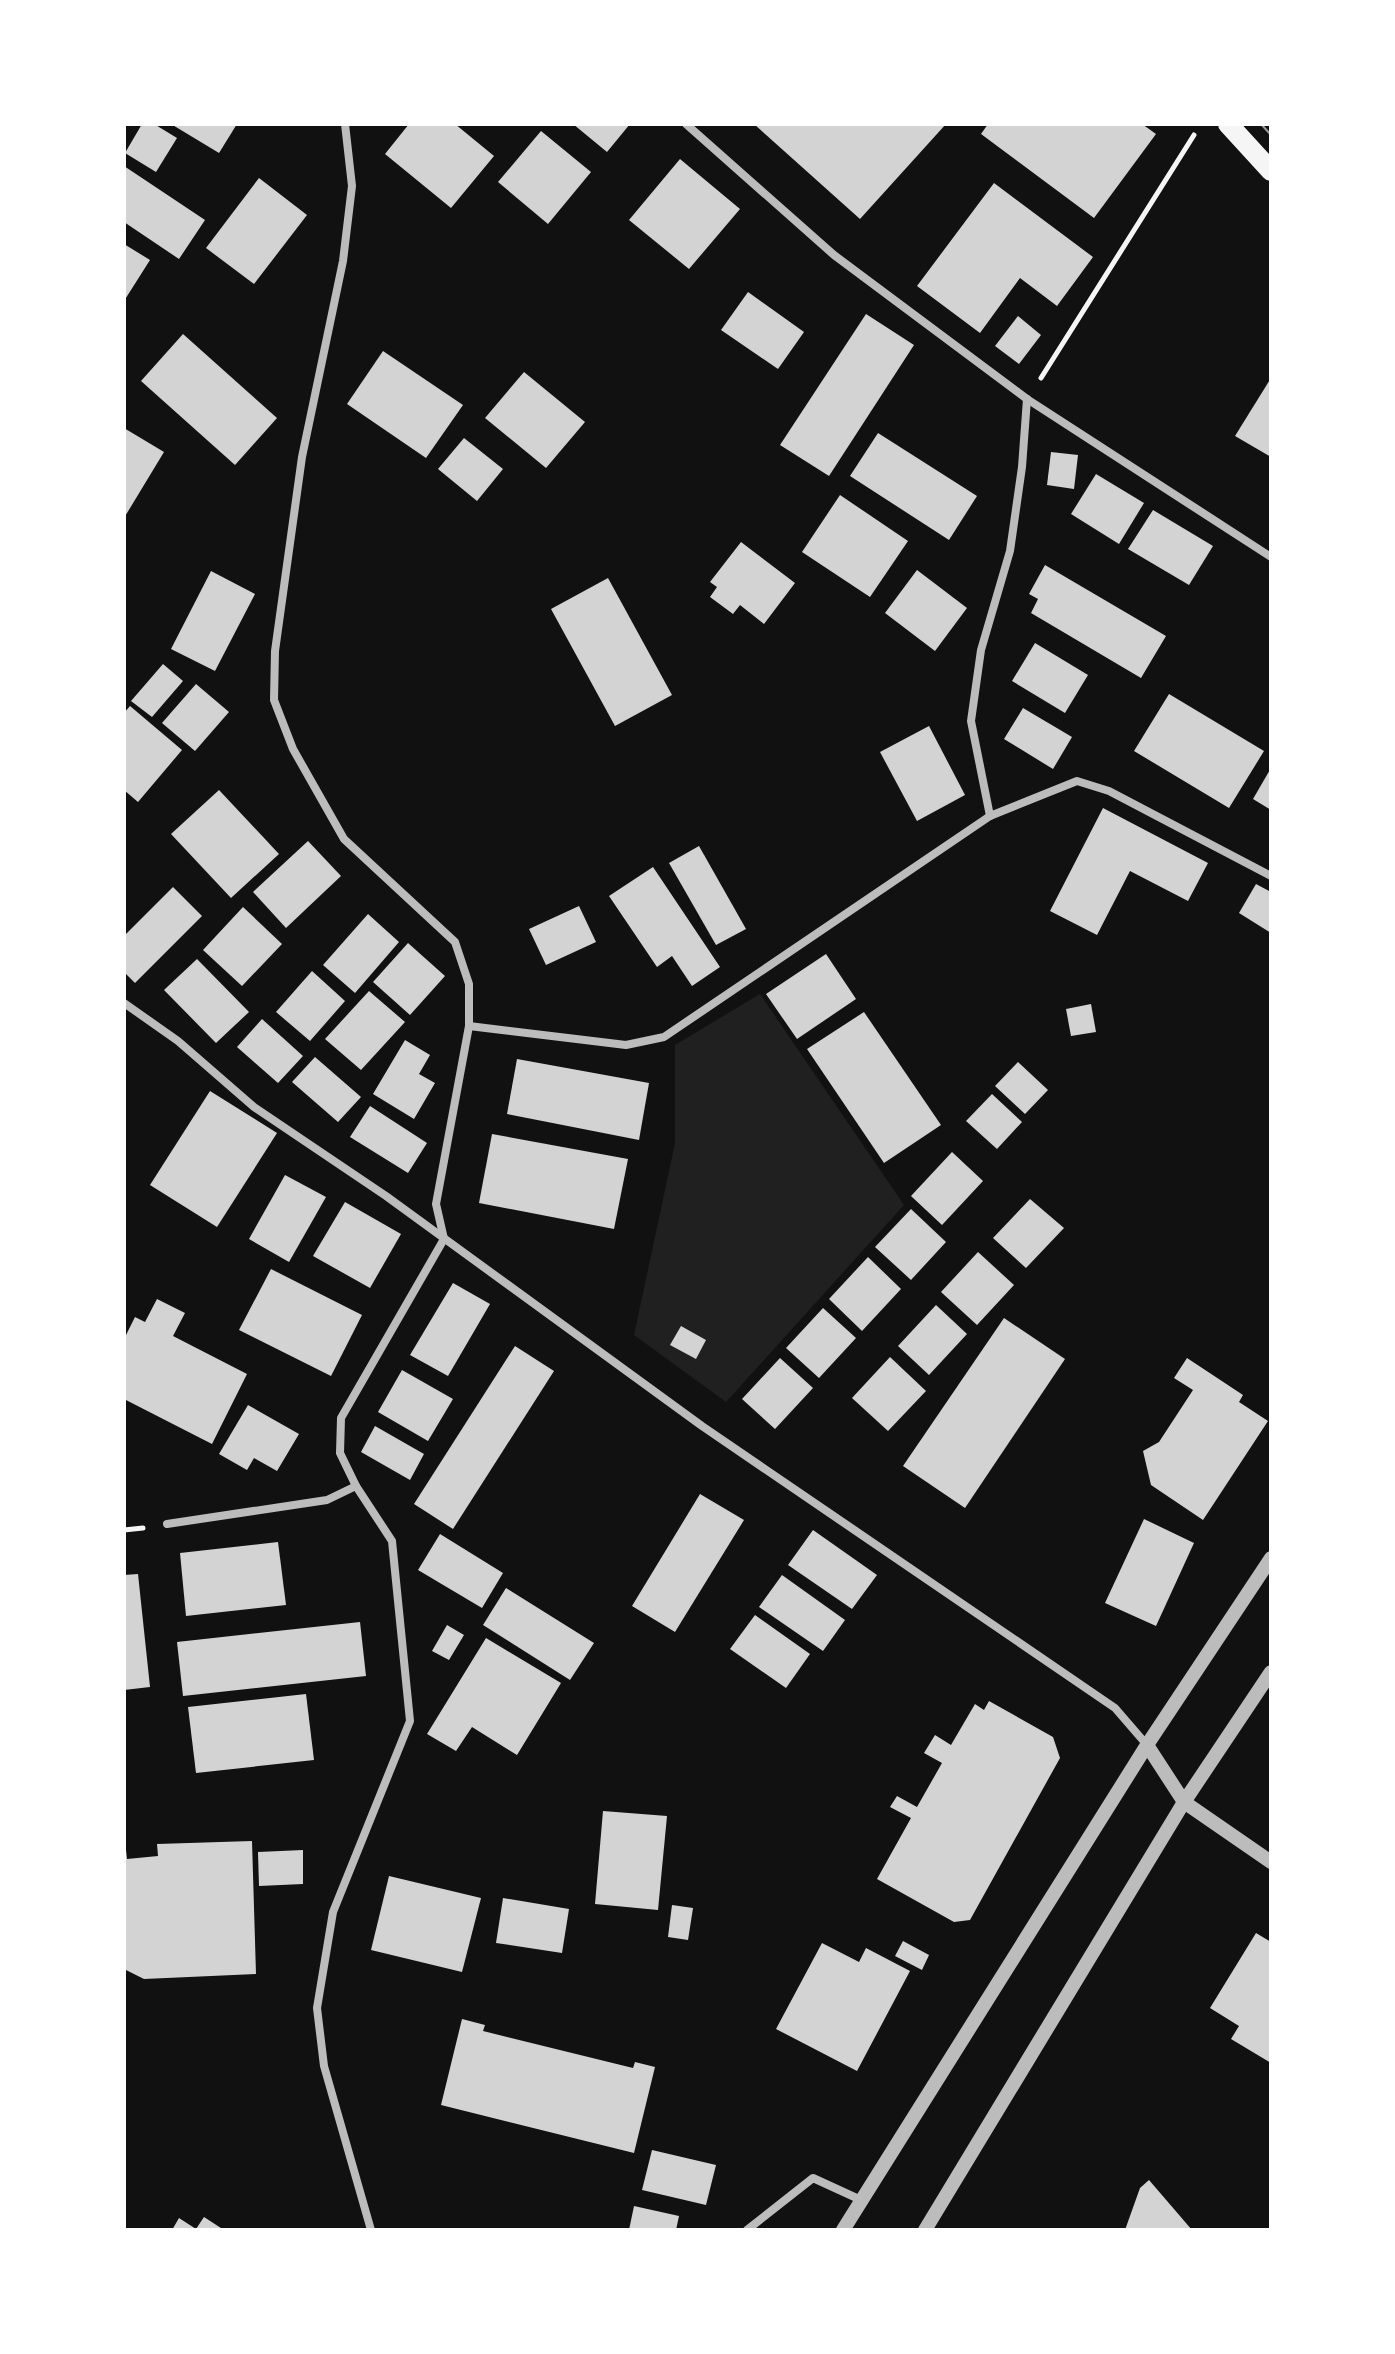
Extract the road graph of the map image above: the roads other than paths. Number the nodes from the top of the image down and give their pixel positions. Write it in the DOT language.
graph roads {
  1 [pos="345,124"];
  2 [pos="686,124"];
  3 [pos="1228,124"];
  4 [pos="1271,171"];
  5 [pos="1027,399"];
  6 [pos="1271,557"];
  7 [pos="990,816"];
  8 [pos="1271,876"];
  9 [pos="124,1003"];
  10 [pos="469,1026"];
  11 [pos="444,1239"];
  12 [pos="356,1486"];
  13 [pos="167,1524"];
  14 [pos="1271,1558"];
  15 [pos="1271,1672"];
  16 [pos="1147,1745"];
  17 [pos="1184,1802"];
  18 [pos="1271,1862"];
  19 [pos="861,2200"];
  20 [pos="371,2230"];
  21 [pos="747,2230"];
  22 [pos="843,2230"];
  23 [pos="925,2230"];
  1 -- 10 [label="street"];
  2 -- 5 [label="street"];
  3 -- 4 [label="main road"];
  5 -- 6 [label="street"];
  5 -- 7 [label="street"];
  7 -- 8 [label="street"];
  7 -- 10 [label="street"];
  9 -- 11 [label="street"];
  10 -- 11 [label="street"];
  11 -- 12 [label="street"];
  11 -- 16 [label="street"];
  12 -- 13 [label="street"];
  12 -- 20 [label="street"];
  14 -- 16 [label="street"];
  15 -- 17 [label="street"];
  16 -- 17 [label="street"];
  16 -- 19 [label="street"];
  17 -- 18 [label="street"];
  17 -- 23 [label="street"];
  19 -- 21 [label="street"];
  19 -- 22 [label="street"];
}
